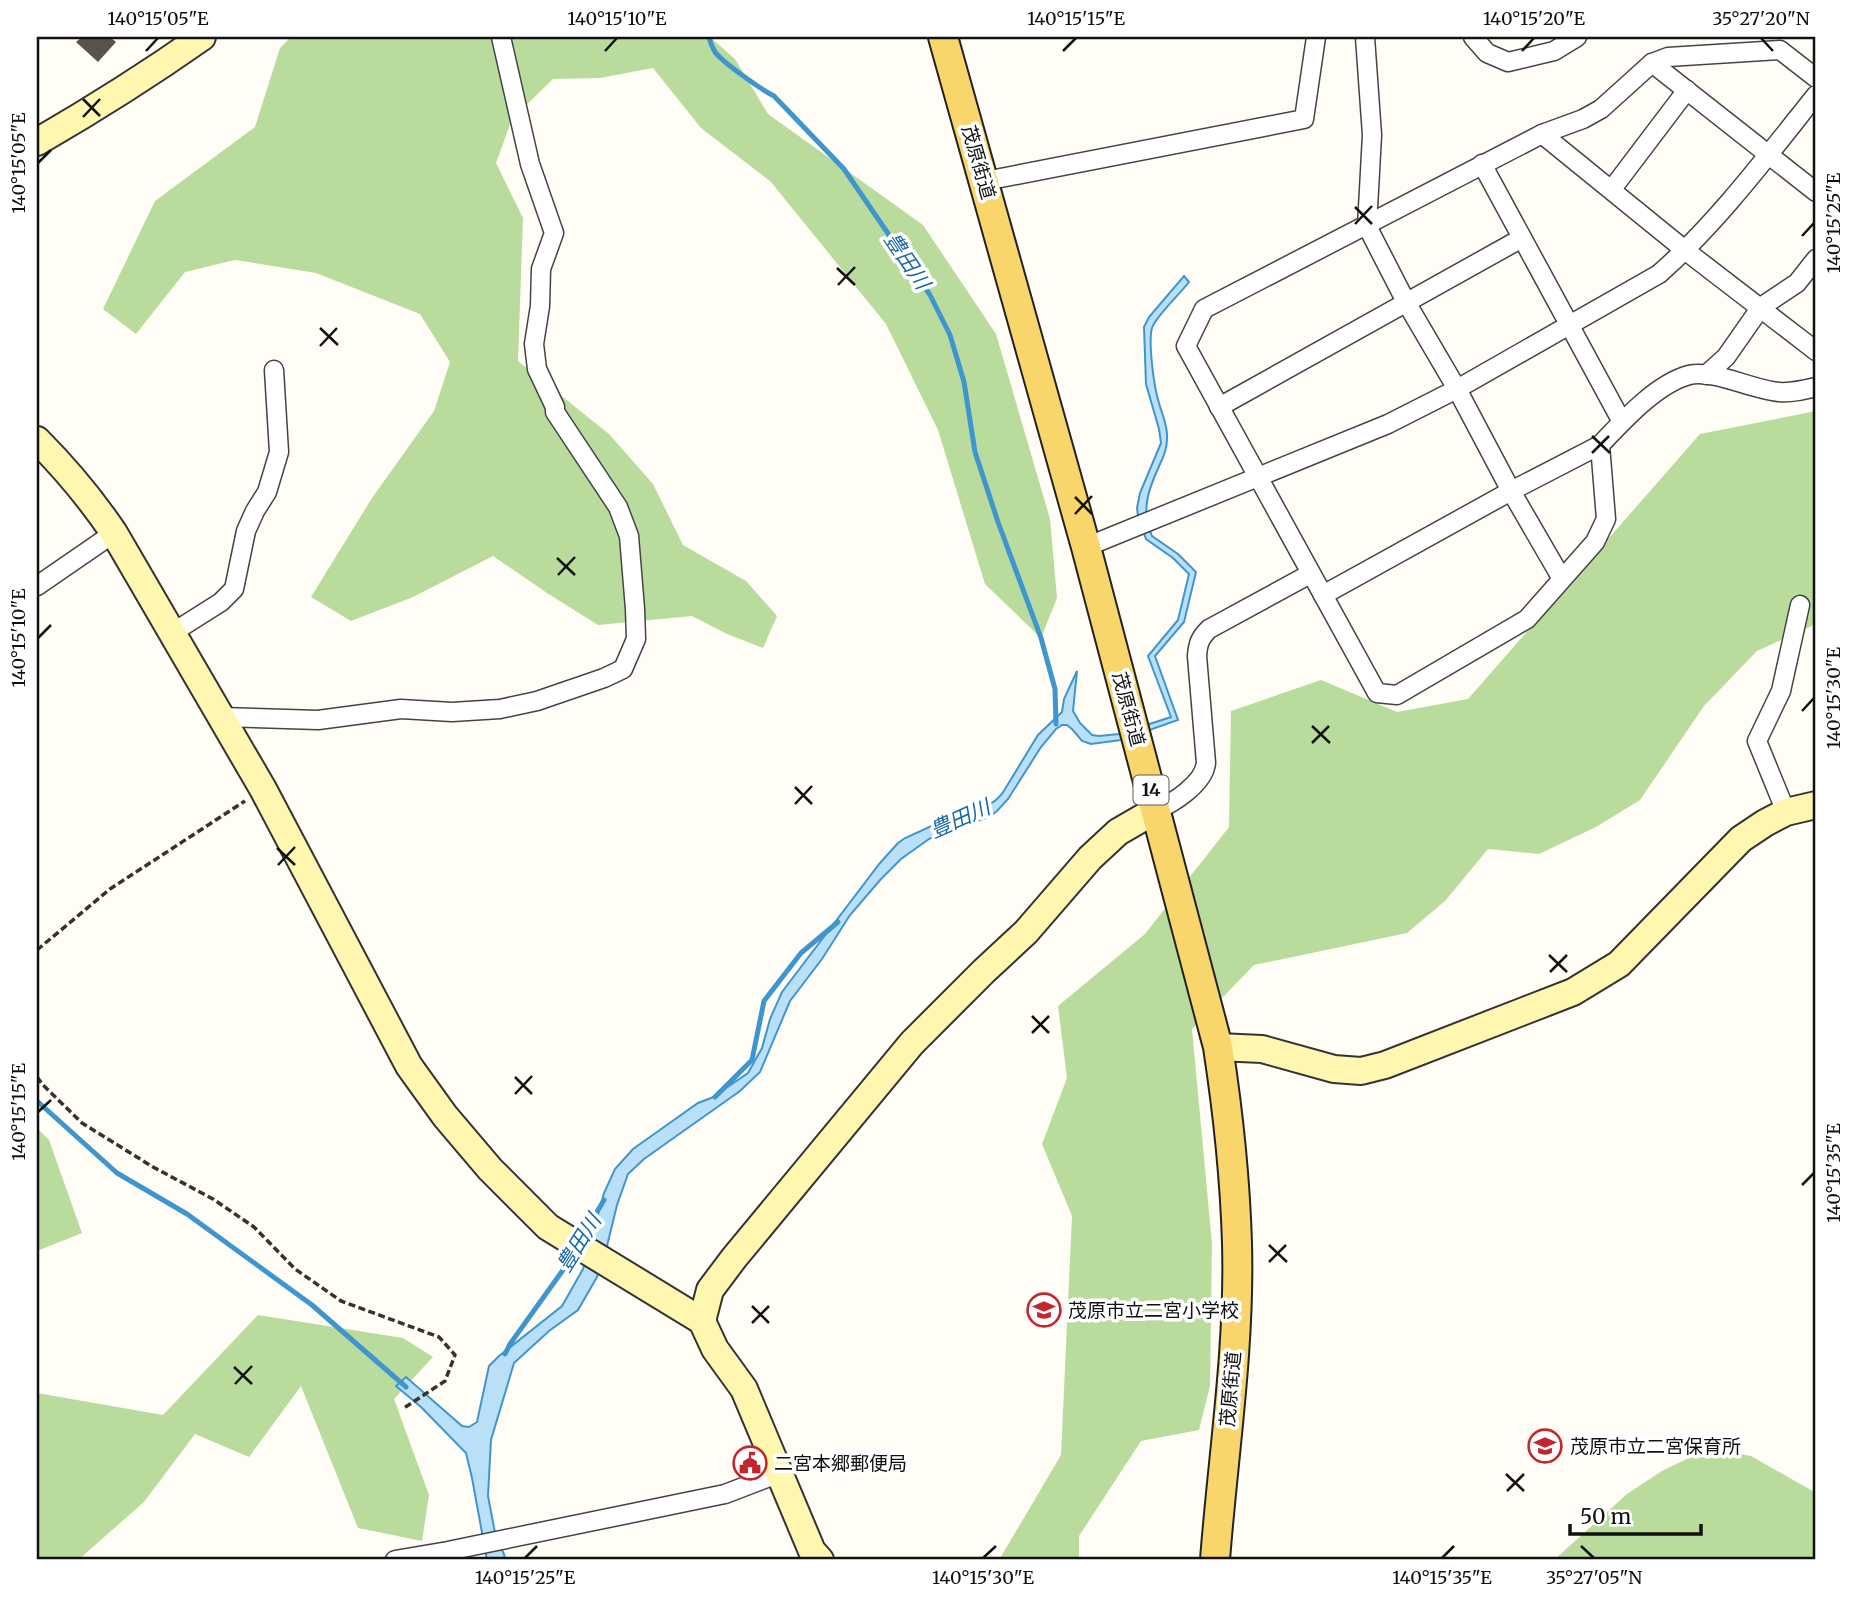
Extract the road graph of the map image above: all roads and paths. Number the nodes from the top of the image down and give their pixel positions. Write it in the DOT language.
graph roads {
  1 [pos="202,37"];
  2 [pos="500,37"];
  3 [pos="943,37"];
  4 [pos="1316,37"];
  5 [pos="1365,37"];
  6 [pos="1473,37"];
  7 [pos="1577,37"];
  8 [pos="1652,63"];
  9 [pos="1816,78"];
  10 [pos="1687,90"];
  11 [pos="1816,95"];
  12 [pos="1542,134"];
  13 [pos="37,142"];
  14 [pos="1769,154"];
  15 [pos="1482,164"];
  16 [pos="985,181"];
  17 [pos="1612,189"];
  18 [pos="1816,192"];
  19 [pos="1367,226"];
  20 [pos="1522,238"];
  21 [pos="1686,251"];
  22 [pos="1816,259"];
  23 [pos="1406,302"];
  24 [pos="1761,307"];
  25 [pos="1570,326"];
  26 [pos="1816,351"];
  27 [pos="274,370"];
  28 [pos="1706,375"];
  29 [pos="1816,387"];
  30 [pos="1457,389"];
  31 [pos="1219,407"];
  32 [pos="1622,422"];
  33 [pos="37,440"];
  34 [pos="1600,444"];
  35 [pos="1258,479"];
  36 [pos="1511,491"];
  37 [pos="114,533"];
  38 [pos="1086,547"];
  39 [pos="1310,574"];
  40 [pos="1562,579"];
  41 [pos="37,586"];
  42 [pos="1323,595"];
  43 [pos="1800,605"];
  44 [pos="172,634"];
  45 [pos="221,717"];
  46 [pos="263,789"];
  47 [pos="1816,805"];
  48 [pos="1156,810"];
  49 [pos="1786,812"];
  50 [pos="37,950"];
  51 [pos="1218,1047"];
  52 [pos="37,1077"];
  53 [pos="702,1321"];
  54 [pos="404,1408"];
  55 [pos="780,1473"];
  56 [pos="395,1560"];
  57 [pos="820,1560"];
  58 [pos="1215,1560"];
  1 -- 13 [label="street"];
  2 -- 45 [label="street"];
  3 -- 16 [label="main road, 茂原街道 / 14"];
  4 -- 16 [label="street"];
  5 -- 19 [label="street"];
  6 -- 7 [label="street"];
  8 -- 9 [label="street"];
  8 -- 10 [label="street"];
  8 -- 12 [label="street"];
  10 -- 14 [label="street"];
  10 -- 17 [label="street"];
  11 -- 14 [label="street"];
  12 -- 15 [label="street"];
  12 -- 17 [label="street"];
  14 -- 18 [label="street"];
  14 -- 21 [label="street"];
  15 -- 19 [label="street"];
  15 -- 20 [label="street"];
  16 -- 38 [label="main road, 茂原街道 / 14"];
  17 -- 21 [label="street"];
  19 -- 23 [label="street"];
  19 -- 31 [label="street"];
  20 -- 23 [label="street"];
  20 -- 25 [label="street"];
  21 -- 24 [label="street"];
  21 -- 25 [label="street"];
  22 -- 24 [label="street"];
  23 -- 30 [label="street"];
  23 -- 31 [label="street"];
  24 -- 26 [label="street"];
  24 -- 28 [label="street"];
  25 -- 30 [label="street"];
  25 -- 32 [label="street"];
  27 -- 44 [label="street"];
  28 -- 29 [label="street"];
  28 -- 32 [label="street"];
  30 -- 35 [label="street"];
  30 -- 36 [label="street"];
  31 -- 35 [label="street"];
  32 -- 34 [label="street"];
  33 -- 37 [label="street"];
  34 -- 36 [label="street"];
  34 -- 40 [label="street"];
  35 -- 38 [label="street"];
  35 -- 39 [label="street"];
  36 -- 40 [label="street"];
  36 -- 42 [label="street"];
  37 -- 41 [label="street"];
  37 -- 44 [label="street"];
  38 -- 48 [label="main road, 茂原街道 / 14"];
  39 -- 42 [label="street"];
  39 -- 48 [label="street"];
  40 -- 42 [label="street"];
  43 -- 49 [label="street"];
  44 -- 45 [label="street"];
  45 -- 46 [label="street"];
  46 -- 50 [label="path"];
  46 -- 53 [label="street"];
  47 -- 49 [label="street"];
  48 -- 51 [label="main road, 茂原街道 / 14"];
  48 -- 53 [label="street"];
  49 -- 51 [label="street"];
  51 -- 58 [label="main road, 茂原街道 / 14"];
  52 -- 54 [label="path"];
  53 -- 55 [label="street"];
  55 -- 56 [label="street"];
  55 -- 57 [label="street"];
}
